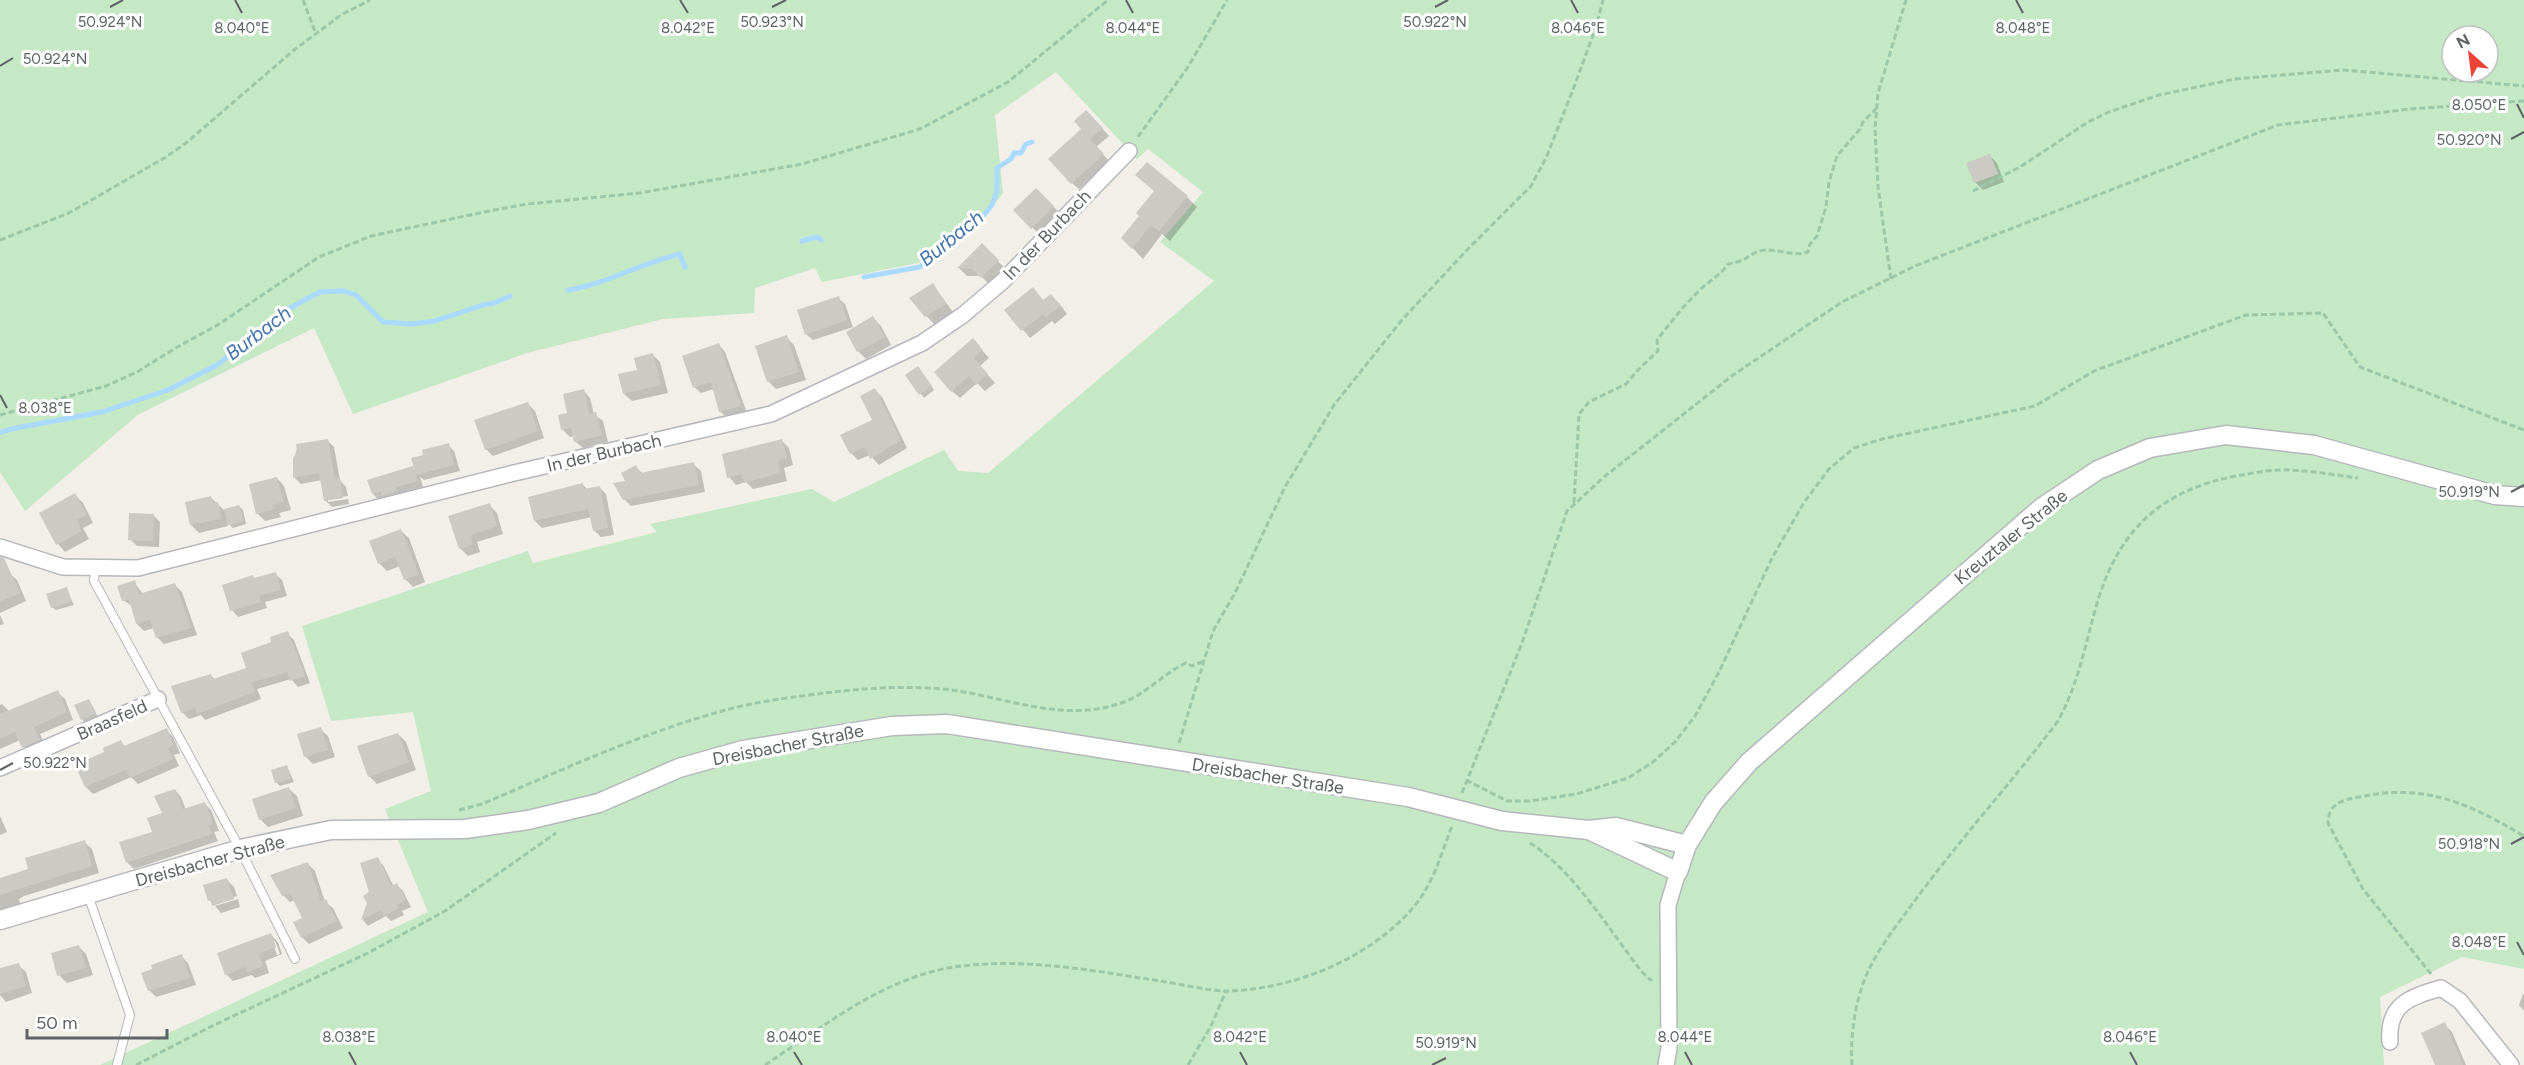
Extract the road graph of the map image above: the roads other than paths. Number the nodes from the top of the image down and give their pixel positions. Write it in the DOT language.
graph roads {
  1 [pos="1129,151"];
  2 [pos="2524,497"];
  3 [pos="0,547"];
  4 [pos="95,568"];
  5 [pos="158,699"];
  6 [pos="0,768"];
  7 [pos="1589,831"];
  8 [pos="1687,844"];
  9 [pos="240,849"];
  10 [pos="1678,872"];
  11 [pos="88,896"];
  12 [pos="0,920"];
  13 [pos="295,959"];
  14 [pos="2390,1042"];
  15 [pos="117,1065"];
  16 [pos="1666,1065"];
  17 [pos="2511,1065"];
  1 -- 4 [label="street, In der Burbach"];
  2 -- 8 [label="street, Kreuztaler Straße"];
  3 -- 4 [label="street, In der Burbach"];
  4 -- 5 [label="lane"];
  5 -- 6 [label="street, Braasfeld"];
  5 -- 9 [label="lane"];
  7 -- 8 [label="street, Dreisbacher Straße"];
  7 -- 9 [label="street, Dreisbacher Straße"];
  7 -- 10 [label="street, Dreisbacher Straße"];
  8 -- 10 [label="street, Kreuztaler Straße"];
  9 -- 11 [label="street, Dreisbacher Straße"];
  9 -- 13 [label="lane"];
  10 -- 16 [label="street"];
  11 -- 12 [label="street, Dreisbacher Straße"];
  11 -- 15 [label="lane"];
  14 -- 17 [label="street"];
}
